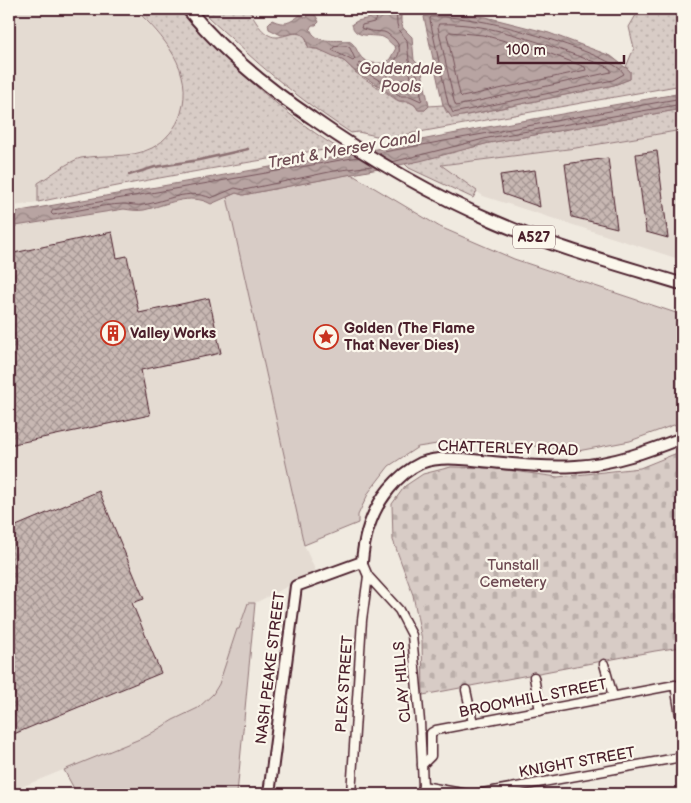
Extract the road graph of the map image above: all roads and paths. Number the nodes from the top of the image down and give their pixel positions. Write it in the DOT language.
graph roads {
  1 [pos="188,9"];
  2 [pos="682,284"];
  3 [pos="682,438"];
  4 [pos="362,562"];
  5 [pos="368,576"];
  6 [pos="604,664"];
  7 [pos="534,677"];
  8 [pos="466,690"];
  9 [pos="613,696"];
  10 [pos="540,711"];
  11 [pos="682,715"];
  12 [pos="473,723"];
  13 [pos="682,757"];
  14 [pos="422,765"];
  15 [pos="423,786"];
  16 [pos="269,794"];
  17 [pos="351,794"];
  18 [pos="421,794"];
  19 [pos="467,794"];
  20 [pos="477,794"];
  1 -- 2 [label="main road, A527"];
  3 -- 4 [label="street, CHATTERLEY ROAD"];
  4 -- 5 [label="street, CLAY HILLS"];
  4 -- 16 [label="street, NASH PEAKE STREET"];
  5 -- 14 [label="street, CLAY HILLS"];
  5 -- 17 [label="street, PLEX STREET"];
  6 -- 9 [label="street"];
  7 -- 10 [label="street"];
  8 -- 12 [label="street"];
  9 -- 10 [label="street, BROOMHILL STREET"];
  9 -- 11 [label="street, BROOMHILL STREET"];
  10 -- 12 [label="street, BROOMHILL STREET"];
  12 -- 14 [label="street, BROOMHILL STREET"];
  13 -- 20 [label="street, KNIGHT STREET"];
  14 -- 15 [label="street, CLAY HILLS"];
  15 -- 18 [label="street, CLAY HILLS"];
  15 -- 19 [label="street"];
}
